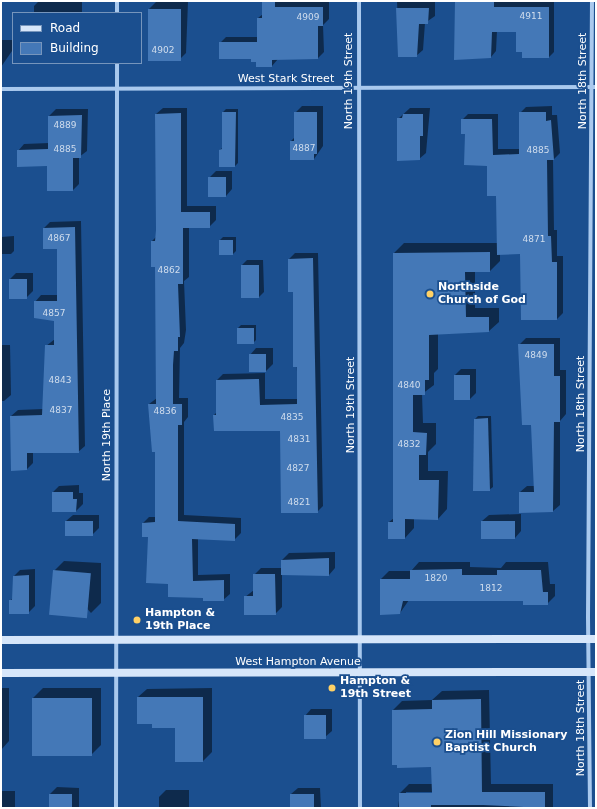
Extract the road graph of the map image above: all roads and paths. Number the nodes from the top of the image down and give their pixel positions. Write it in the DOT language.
graph roads {
  1 [pos="117,1"];
  2 [pos="359,1"];
  3 [pos="592,1"];
  4 [pos="117,12"];
  5 [pos="117,64"];
  6 [pos="594,87"];
  7 [pos="117,88"];
  8 [pos="358,88"];
  9 [pos="1,89"];
  10 [pos="592,639"];
  11 [pos="1,640"];
  12 [pos="116,640"];
  13 [pos="361,640"];
  14 [pos="360,672"];
  15 [pos="593,672"];
  16 [pos="1,673"];
  17 [pos="116,673"];
  18 [pos="116,808"];
  19 [pos="360,808"];
  20 [pos="590,808"];
  1 -- 4 [label="street"];
  2 -- 8 [label="street, North 19th Street"];
  3 -- 6 [label="street, North 18th Street"];
  5 -- 7 [label="street, North 19th Place"];
  6 -- 8 [label="street, West Stark Street"];
  6 -- 10 [label="street, North 18th Street"];
  7 -- 8 [label="street, West Stark Street"];
  7 -- 9 [label="street, West Stark Street"];
  7 -- 12 [label="street, North 19th Place"];
  8 -- 13 [label="street, North 19th Street"];
  10 -- 13 [label="main road, West Hampton Avenue"];
  10 -- 15 [label="street, North 18th Street"];
  11 -- 12 [label="main road, West Hampton Avenue"];
  12 -- 13 [label="main road, West Hampton Avenue"];
  12 -- 17 [label="street, North 19th Place"];
  13 -- 14 [label="street, North 19th Street"];
  14 -- 15 [label="main road, West Hampton Avenue"];
  14 -- 17 [label="main road, West Hampton Avenue"];
  14 -- 19 [label="street, North 19th Street"];
  15 -- 20 [label="street, North 18th Street"];
  16 -- 17 [label="main road, West Hampton Avenue"];
  17 -- 18 [label="street, North 19th Place"];
}
